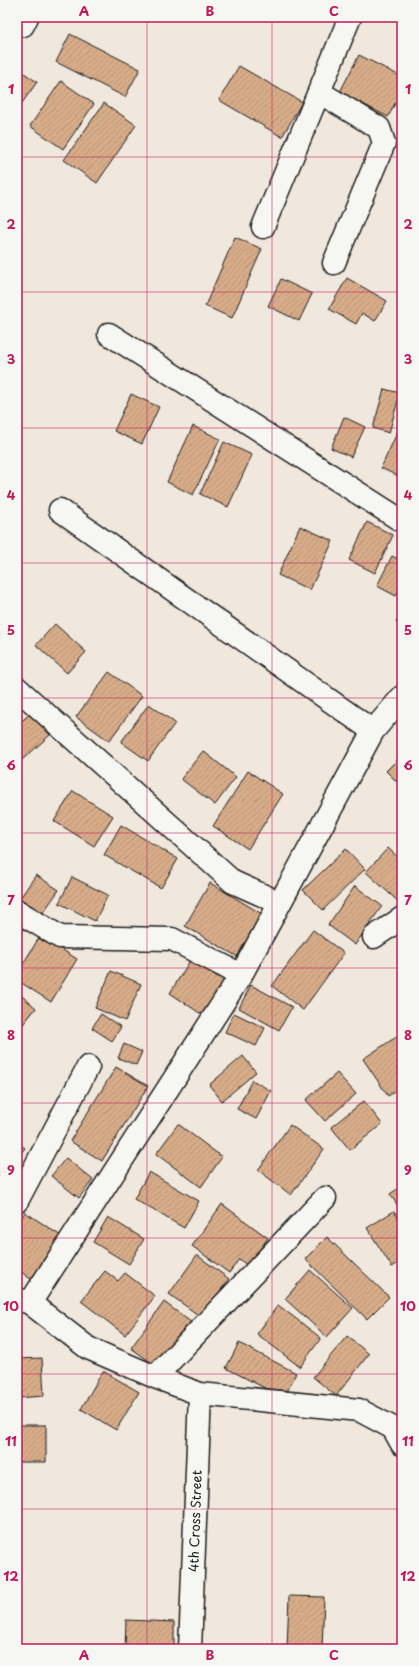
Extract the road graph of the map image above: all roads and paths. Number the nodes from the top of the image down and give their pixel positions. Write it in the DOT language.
graph roads {
  1 [pos="350,17"];
  2 [pos="319,92"];
  3 [pos="263,227"];
  4 [pos="334,263"];
  5 [pos="110,334"];
  6 [pos="60,510"];
  7 [pos="402,521"];
  8 [pos="17,688"];
  9 [pos="402,697"];
  10 [pos="373,731"];
  11 [pos="280,903"];
  12 [pos="17,911"];
  13 [pos="402,918"];
  14 [pos="374,937"];
  15 [pos="241,975"];
  16 [pos="88,1067"];
  17 [pos="325,1198"];
  18 [pos="17,1201"];
  19 [pos="24,1301"];
  20 [pos="155,1377"];
  21 [pos="200,1394"];
  22 [pos="402,1444"];
  23 [pos="190,1649"];
  1 -- 2 [label="street"];
  2 -- 3 [label="street"];
  2 -- 4 [label="street"];
  5 -- 7 [label="street"];
  6 -- 10 [label="street"];
  8 -- 11 [label="street"];
  9 -- 10 [label="street"];
  10 -- 11 [label="street"];
  11 -- 15 [label="street"];
  12 -- 15 [label="street"];
  13 -- 14 [label="street"];
  15 -- 19 [label="street"];
  16 -- 18 [label="street"];
  17 -- 20 [label="street"];
  19 -- 20 [label="street"];
  20 -- 21 [label="street"];
  21 -- 22 [label="street"];
  21 -- 23 [label="street, 4th Cross Street"];
}
